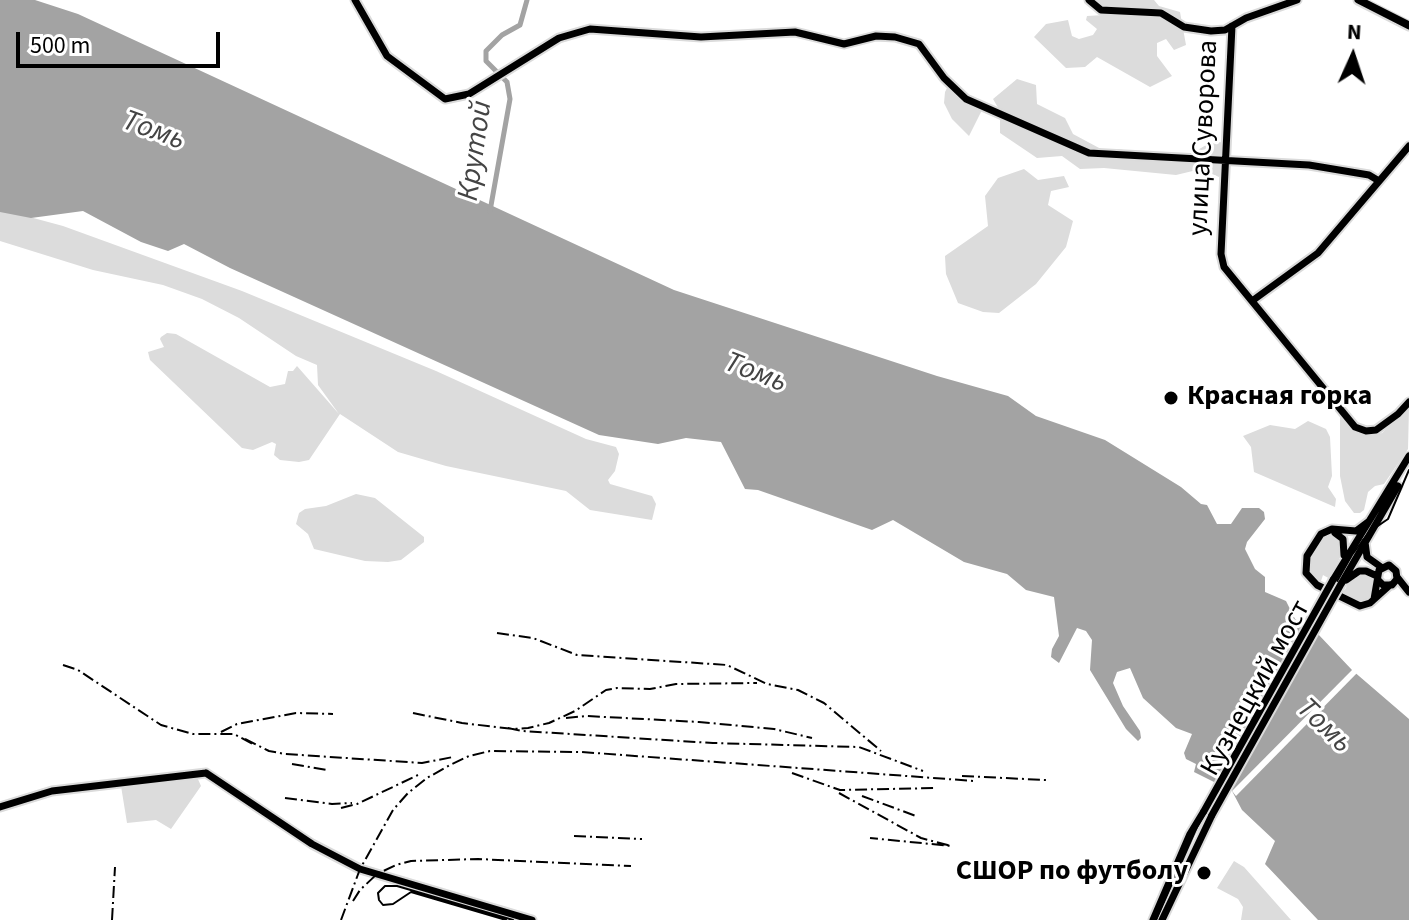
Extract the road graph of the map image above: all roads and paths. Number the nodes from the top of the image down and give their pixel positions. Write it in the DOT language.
graph roads {
  1 [pos="355,0"];
  2 [pos="1297,0"];
  3 [pos="1358,0"];
  4 [pos="1090,1"];
  5 [pos="1232,26"];
  6 [pos="1409,26"];
  7 [pos="1222,31"];
  8 [pos="1232,40"];
  9 [pos="1409,146"];
  10 [pos="1225,163"];
  11 [pos="1379,181"];
  12 [pos="1252,301"];
  13 [pos="1409,402"];
  14 [pos="1409,456"];
  15 [pos="1409,463"];
  16 [pos="1368,522"];
  17 [pos="1365,542"];
  18 [pos="1311,550"];
  19 [pos="1343,561"];
  20 [pos="1381,567"];
  21 [pos="1397,577"];
  22 [pos="1377,578"];
  23 [pos="1337,582"];
  24 [pos="1391,585"];
  25 [pos="1409,592"];
  26 [pos="1374,599"];
  27 [pos="206,773"];
  28 [pos="0,807"];
  29 [pos="1208,813"];
  30 [pos="523,920"];
  31 [pos="531,920"];
  32 [pos="1153,920"];
  33 [pos="1162,920"];
  1 -- 10 [label="main road"];
  2 -- 5 [label="main road"];
  3 -- 6 [label="main road"];
  4 -- 7 [label="main road"];
  5 -- 7 [label="main road"];
  5 -- 8 [label="main road, улица Суворова"];
  7 -- 8 [label="main road"];
  8 -- 10 [label="main road, улица Суворова"];
  9 -- 11 [label="main road"];
  10 -- 11 [label="main road"];
  10 -- 12 [label="main road, улица Суворова"];
  11 -- 12 [label="main road"];
  12 -- 13 [label="main road, улица Суворова"];
  14 -- 16 [label="main road"];
  15 -- 17 [label="main road"];
  16 -- 18 [label="main road"];
  16 -- 19 [label="main road"];
  17 -- 20 [label="main road"];
  17 -- 23 [label="main road"];
  18 -- 19 [label="main road"];
  18 -- 26 [label="main road"];
  19 -- 23 [label="main road"];
  20 -- 21 [label="main road"];
  20 -- 22 [label="main road"];
  21 -- 24 [label="main road"];
  21 -- 25 [label="main road"];
  22 -- 23 [label="main road"];
  22 -- 24 [label="main road"];
  22 -- 26 [label="main road"];
  23 -- 29 [label="main road, Кузнецкий мост, bridge"];
  24 -- 25 [label="main road"];
  24 -- 26 [label="main road"];
  27 -- 28 [label="main road"];
  27 -- 30 [label="main road"];
  27 -- 31 [label="main road"];
  29 -- 32 [label="main road"];
  29 -- 33 [label="main road"];
}
